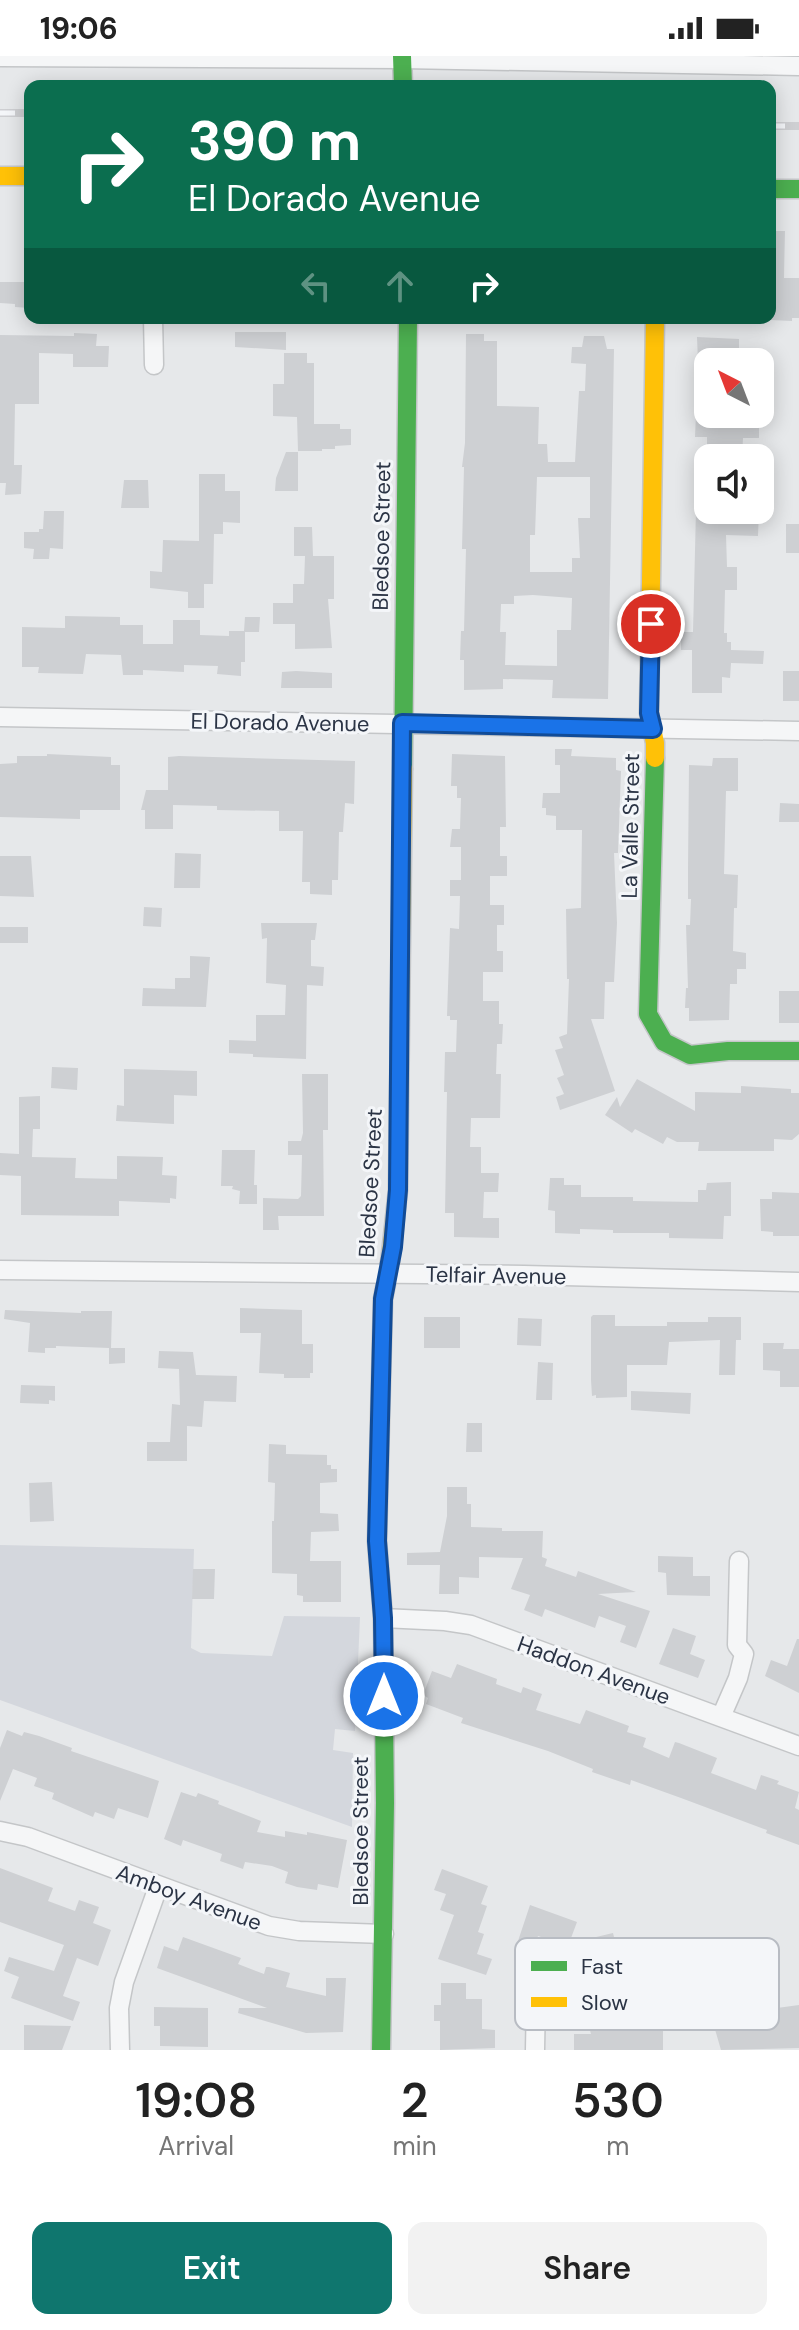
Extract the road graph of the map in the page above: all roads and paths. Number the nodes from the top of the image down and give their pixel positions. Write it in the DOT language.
graph roads {
  1 [pos="0,57"];
  2 [pos="402,58"];
  3 [pos="799,66"];
  4 [pos="403,80"];
  5 [pos="0,176"];
  6 [pos="24,176"];
  7 [pos="776,189"];
  8 [pos="799,189"];
  9 [pos="153,324"];
  10 [pos="408,324"];
  11 [pos="655,324"];
  12 [pos="154,365"];
  13 [pos="0,717"];
  14 [pos="402,723"];
  15 [pos="653,729"];
  16 [pos="799,731"];
  17 [pos="799,1051"];
  18 [pos="0,1270"];
  19 [pos="388,1274"];
  20 [pos="799,1282"];
  21 [pos="739,1561"];
  22 [pos="383,1618"];
  23 [pos="721,1717"];
  24 [pos="799,1746"];
  25 [pos="0,1831"];
  26 [pos="158,1887"];
  27 [pos="384,1934"];
  28 [pos="535,2030"];
  29 [pos="120,2050"];
  30 [pos="381,2050"];
  31 [pos="535,2050"];
  1 -- 2 [label="street"];
  2 -- 3 [label="street"];
  2 -- 4 [label="street"];
  5 -- 6 [label="street"];
  7 -- 8 [label="street"];
  9 -- 12 [label="street"];
  10 -- 14 [label="street, Bledsoe Street"];
  11 -- 15 [label="street, La Valle Street"];
  13 -- 14 [label="street, El Dorado Avenue"];
  14 -- 15 [label="street, El Dorado Avenue"];
  14 -- 19 [label="street, Bledsoe Street"];
  15 -- 16 [label="street, El Dorado Avenue"];
  15 -- 17 [label="street, La Valle Street"];
  18 -- 19 [label="street, Telfair Avenue"];
  19 -- 20 [label="street, Telfair Avenue"];
  19 -- 22 [label="street, Bledsoe Street"];
  21 -- 23 [label="street"];
  22 -- 23 [label="street, Haddon Avenue"];
  22 -- 27 [label="street, Bledsoe Street"];
  23 -- 24 [label="street, Haddon Avenue"];
  25 -- 26 [label="street, Amboy Avenue"];
  26 -- 27 [label="street, Amboy Avenue"];
  26 -- 29 [label="street"];
  27 -- 30 [label="street, Bledsoe Street"];
  28 -- 31 [label="street"];
}
